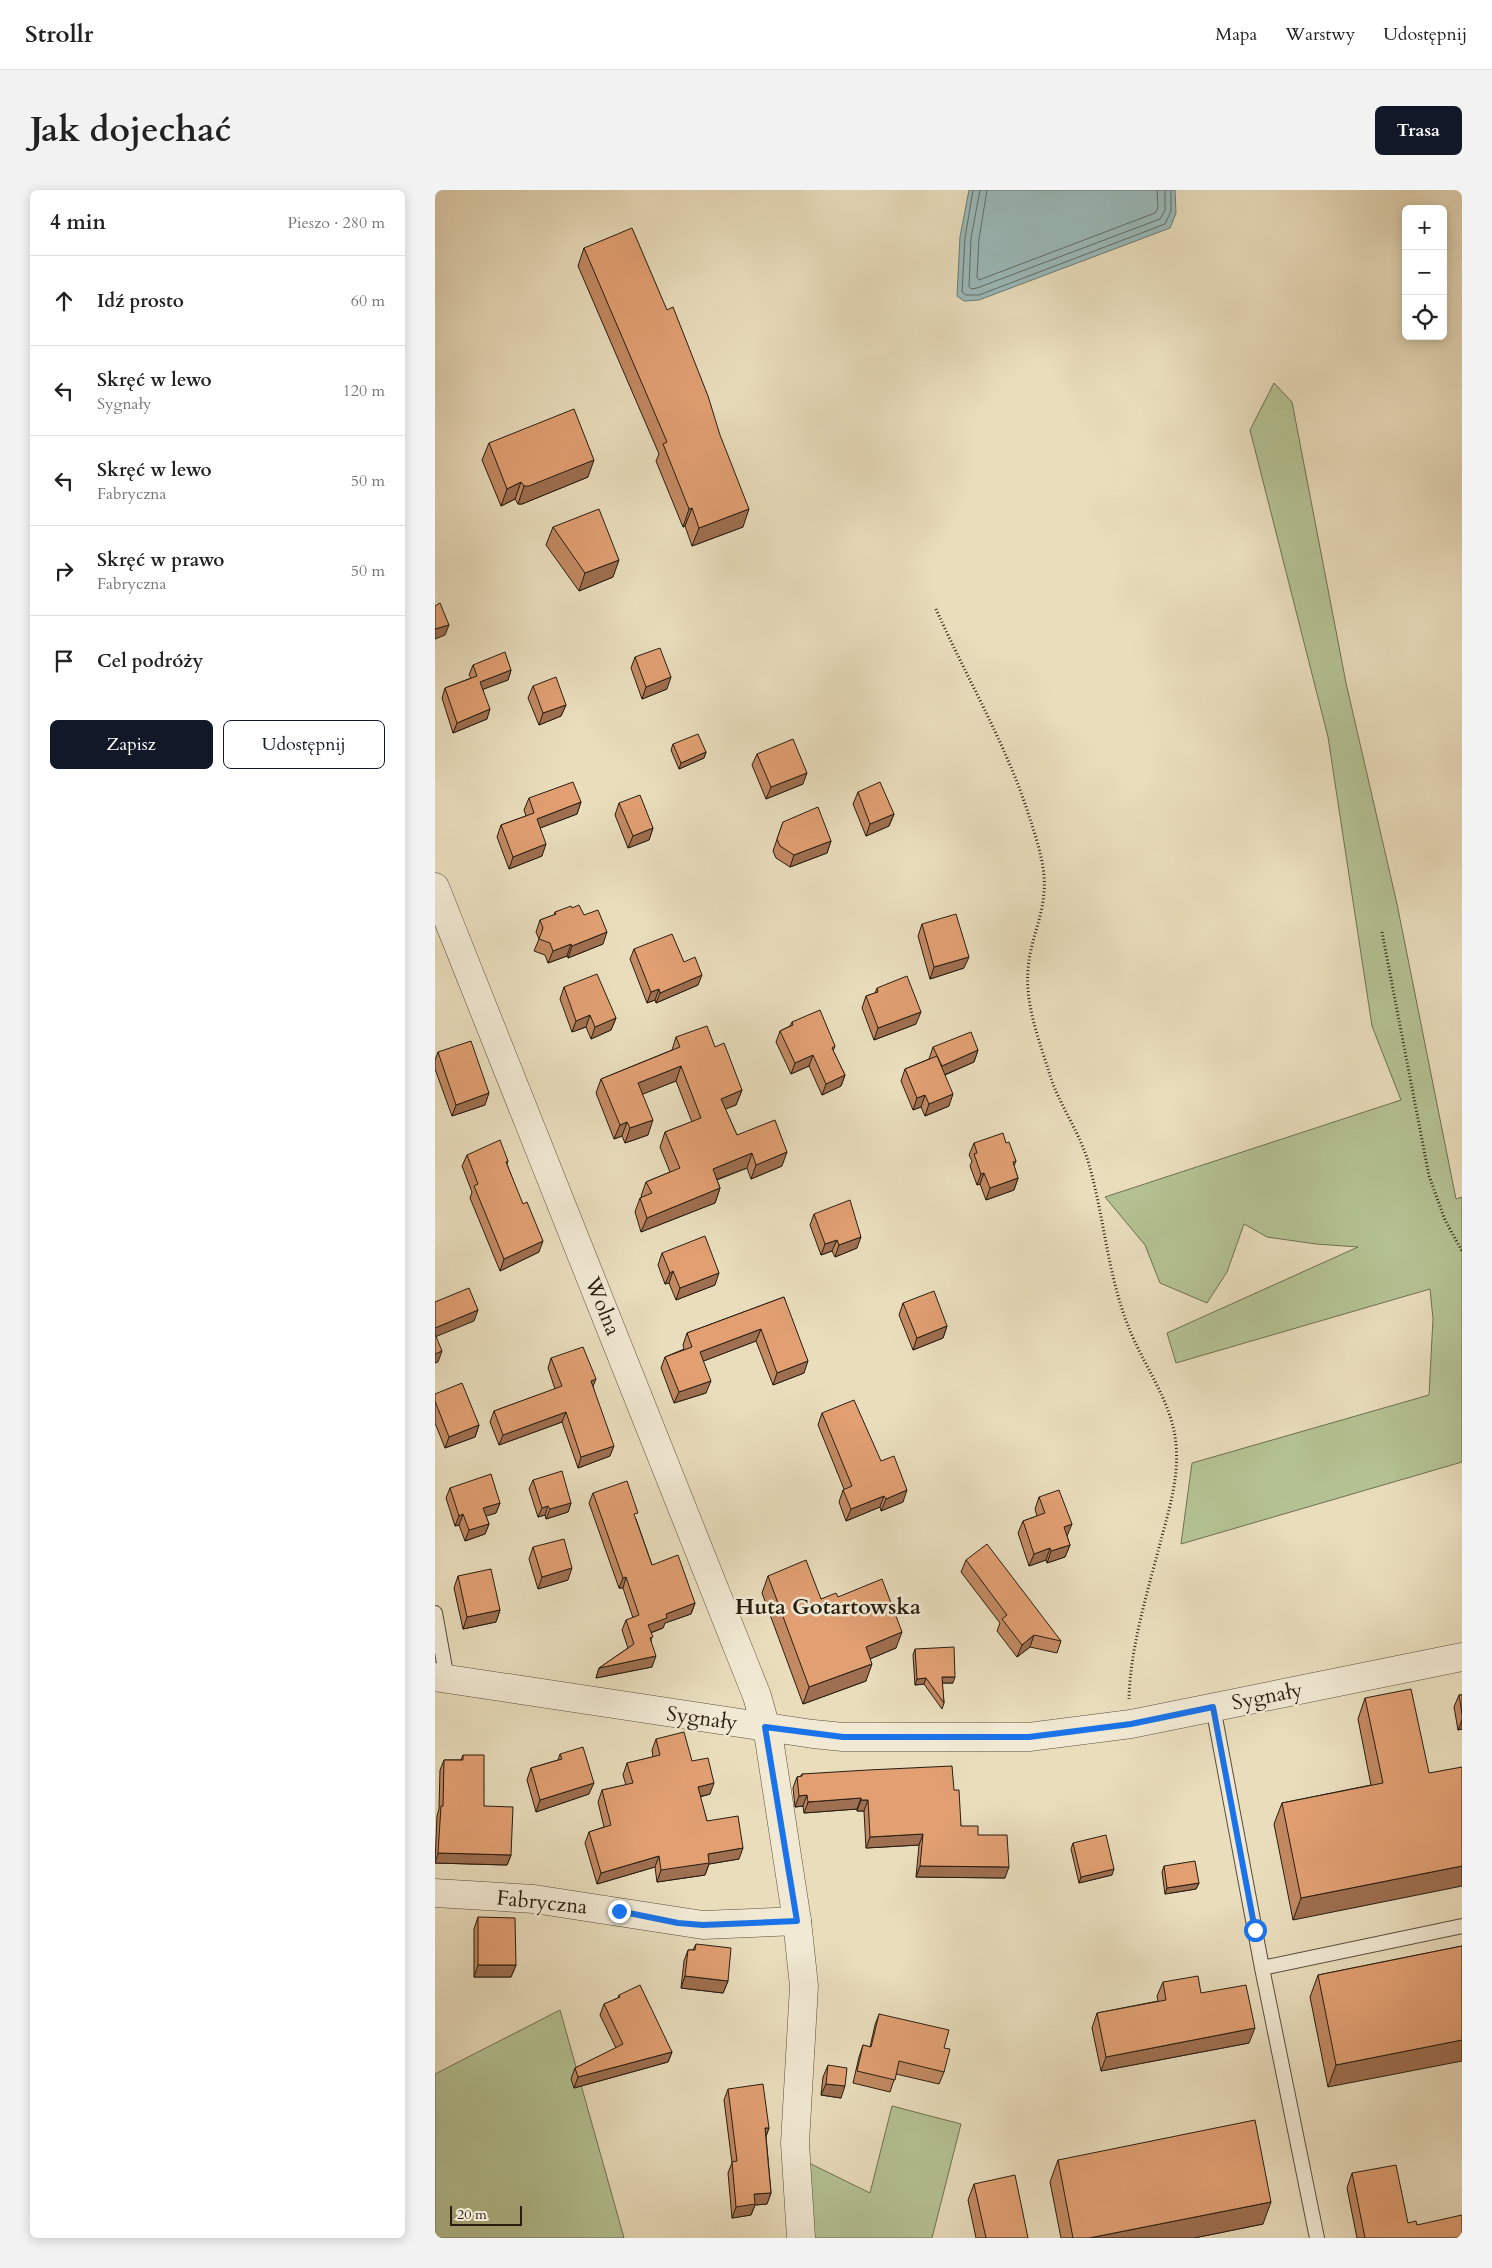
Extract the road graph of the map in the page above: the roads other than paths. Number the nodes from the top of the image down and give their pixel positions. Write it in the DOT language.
graph roads {
  1 [pos="435,887"];
  2 [pos="435,1613"];
  3 [pos="1462,1657"];
  4 [pos="441,1678"];
  5 [pos="1213,1707"];
  6 [pos="765,1727"];
  7 [pos="435,1893"];
  8 [pos="797,1921"];
  9 [pos="1462,1926"];
  10 [pos="1261,1968"];
  11 [pos="801,2238"];
  12 [pos="1317,2238"];
  1 -- 6 [label="street, Wolna"];
  2 -- 4 [label="lane, Sygnały"];
  3 -- 5 [label="street, Sygnały"];
  4 -- 6 [label="street, Sygnały"];
  5 -- 6 [label="street, Sygnały"];
  5 -- 10 [label="lane"];
  6 -- 8 [label="street"];
  7 -- 8 [label="street, Fabryczna"];
  8 -- 11 [label="street"];
  9 -- 10 [label="lane"];
  10 -- 12 [label="lane"];
}
